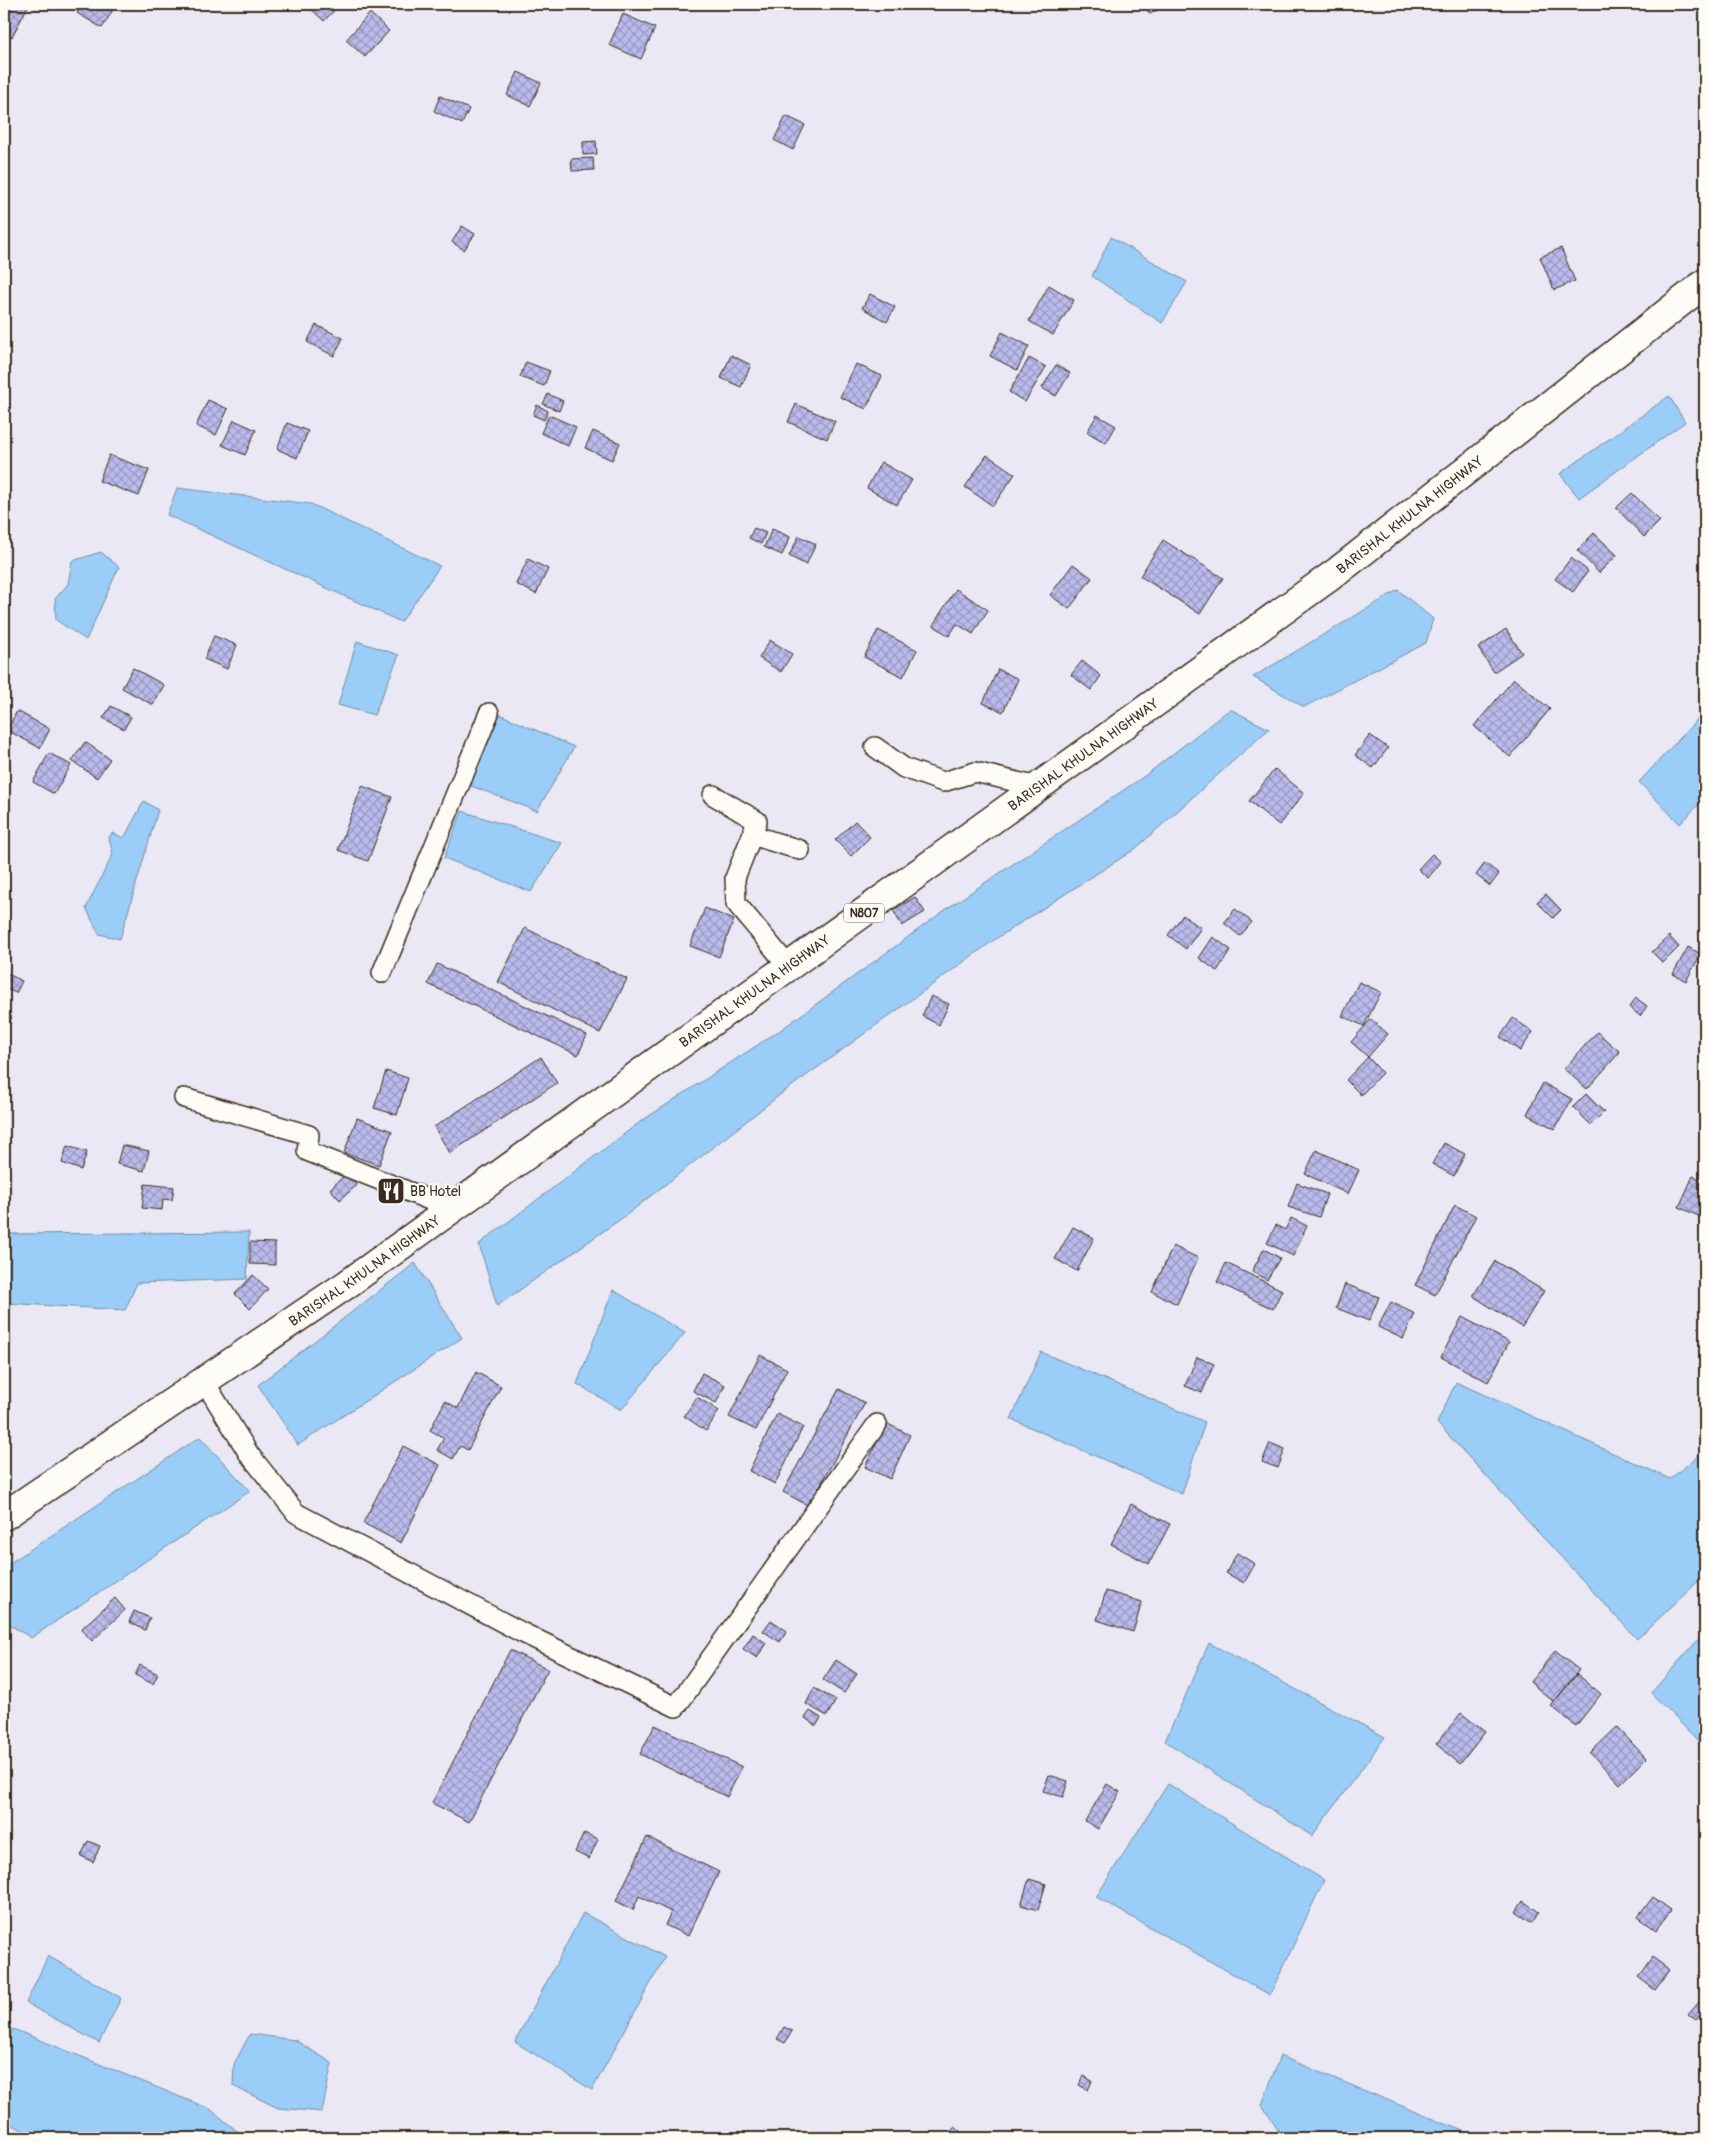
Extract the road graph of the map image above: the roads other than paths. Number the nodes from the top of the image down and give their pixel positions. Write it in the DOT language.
graph roads {
  1 [pos="1705,283"];
  2 [pos="489,713"];
  3 [pos="875,747"];
  4 [pos="1038,787"];
  5 [pos="712,795"];
  6 [pos="752,835"];
  7 [pos="800,850"];
  8 [pos="789,967"];
  9 [pos="382,973"];
  10 [pos="184,1098"];
  11 [pos="452,1209"];
  12 [pos="204,1381"];
  13 [pos="877,1424"];
  14 [pos="4,1516"];
  1 -- 4 [label="highway, BARISHAL KHULNA HIGHWAY / N807"];
  2 -- 9 [label="street"];
  3 -- 4 [label="street"];
  4 -- 8 [label="highway, BARISHAL KHULNA HIGHWAY / N807"];
  5 -- 6 [label="street"];
  6 -- 7 [label="street"];
  6 -- 8 [label="street"];
  8 -- 11 [label="highway, BARISHAL KHULNA HIGHWAY / N807"];
  10 -- 11 [label="street"];
  11 -- 12 [label="highway, BARISHAL KHULNA HIGHWAY / N807"];
  12 -- 13 [label="street"];
  12 -- 14 [label="highway, BARISHAL KHULNA HIGHWAY / N807"];
}
